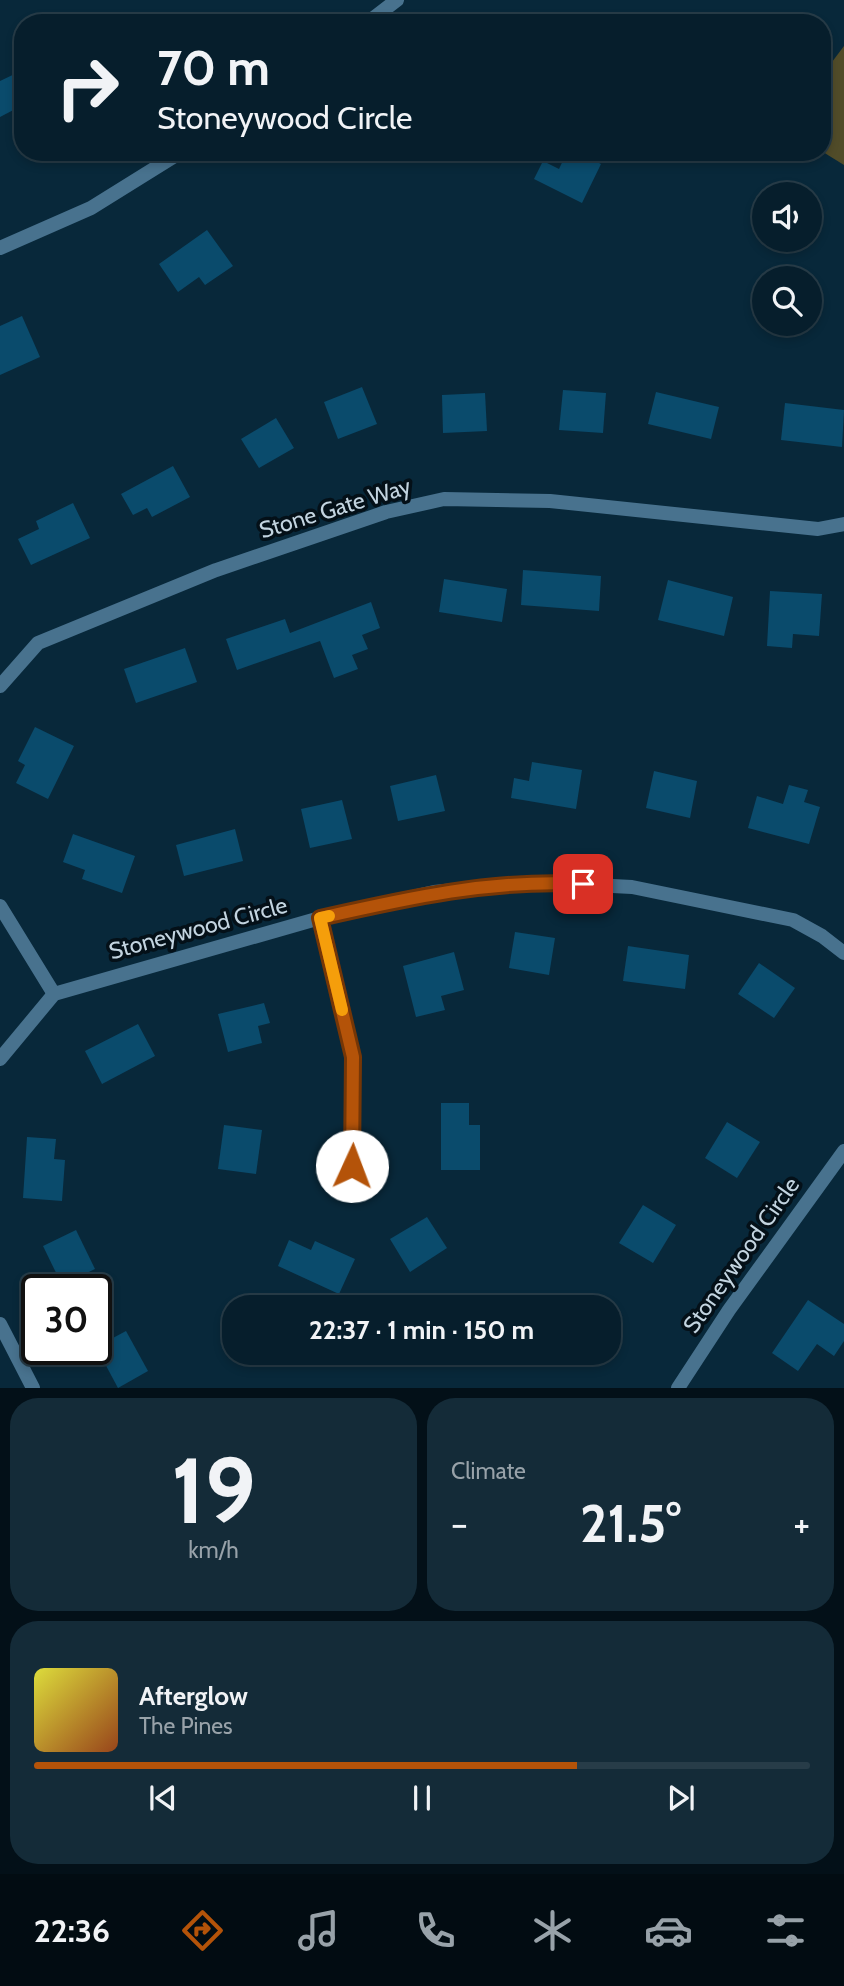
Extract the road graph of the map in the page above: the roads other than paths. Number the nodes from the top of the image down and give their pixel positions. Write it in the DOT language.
graph roads {
  1 [pos="397,0"];
  2 [pos="379,14"];
  3 [pos="167,161"];
  4 [pos="0,248"];
  5 [pos="844,524"];
  6 [pos="0,686"];
  7 [pos="0,906"];
  8 [pos="320,918"];
  9 [pos="844,953"];
  10 [pos="54,994"];
  11 [pos="0,1059"];
  12 [pos="844,1151"];
  13 [pos="352,1166"];
  14 [pos="0,1324"];
  15 [pos="33,1388"];
  16 [pos="678,1388"];
  1 -- 2 [label="street"];
  3 -- 4 [label="street"];
  5 -- 6 [label="street, Stone Gate Way"];
  7 -- 10 [label="street"];
  8 -- 9 [label="street, Stoneywood Circle"];
  8 -- 10 [label="street, Stoneywood Circle"];
  8 -- 13 [label="street"];
  10 -- 11 [label="street"];
  12 -- 16 [label="street, Stoneywood Circle"];
  14 -- 15 [label="street"];
}
